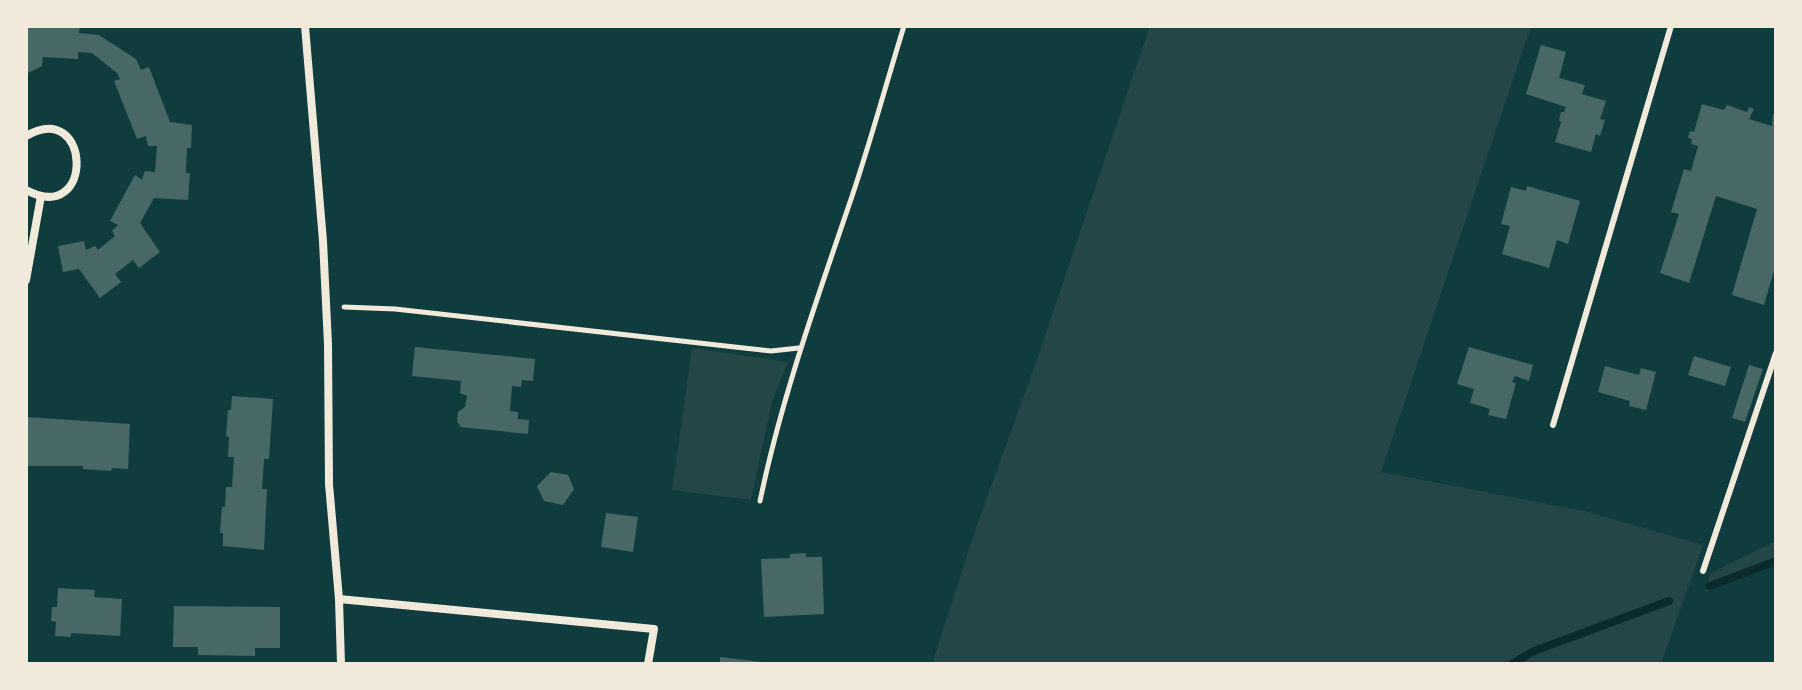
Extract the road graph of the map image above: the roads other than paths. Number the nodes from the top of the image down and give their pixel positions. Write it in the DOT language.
graph roads {
  1 [pos="305,26"];
  2 [pos="1671,26"];
  3 [pos="26,136"];
  4 [pos="26,190"];
  5 [pos="41,196"];
  6 [pos="26,280"];
  7 [pos="1776,353"];
  8 [pos="1553,425"];
  9 [pos="1703,571"];
  10 [pos="339,599"];
  11 [pos="341,664"];
  12 [pos="648,664"];
  1 -- 10 [label="street"];
  2 -- 8 [label="lane"];
  3 -- 5 [label="street"];
  4 -- 5 [label="street"];
  5 -- 6 [label="street"];
  7 -- 9 [label="lane"];
  10 -- 11 [label="street"];
  10 -- 12 [label="street"];
}
